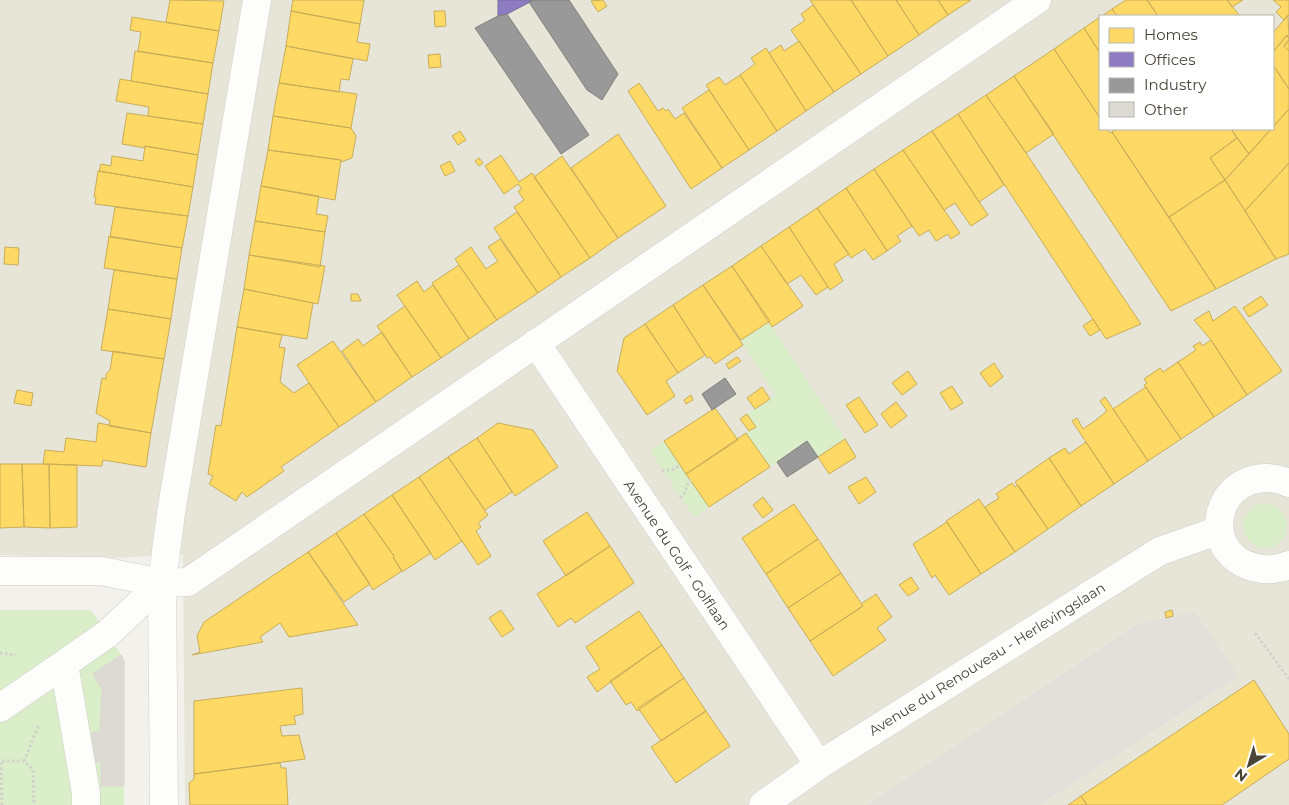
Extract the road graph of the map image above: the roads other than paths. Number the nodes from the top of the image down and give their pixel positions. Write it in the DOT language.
graph roads {
  1 [pos="257,0"];
  2 [pos="1037,0"];
  3 [pos="536,343"];
  4 [pos="1289,483"];
  5 [pos="1220,530"];
  6 [pos="1289,565"];
  7 [pos="0,570"];
  8 [pos="162,582"];
  9 [pos="64,664"];
  10 [pos="0,708"];
  11 [pos="819,765"];
  12 [pos="86,805"];
  13 [pos="164,805"];
  14 [pos="762,805"];
  1 -- 8 [label="street"];
  2 -- 3 [label="street"];
  3 -- 8 [label="street"];
  3 -- 11 [label="street, Avenue du Golf - Golflaan"];
  4 -- 5 [label="street"];
  5 -- 6 [label="street"];
  5 -- 11 [label="street, Avenue du Renouveau - Herlevingslaan"];
  7 -- 8 [label="street"];
  8 -- 9 [label="street"];
  8 -- 13 [label="street"];
  9 -- 10 [label="street"];
  9 -- 12 [label="street"];
  11 -- 14 [label="street, Avenue du Renouveau - Herlevingslaan"];
}
